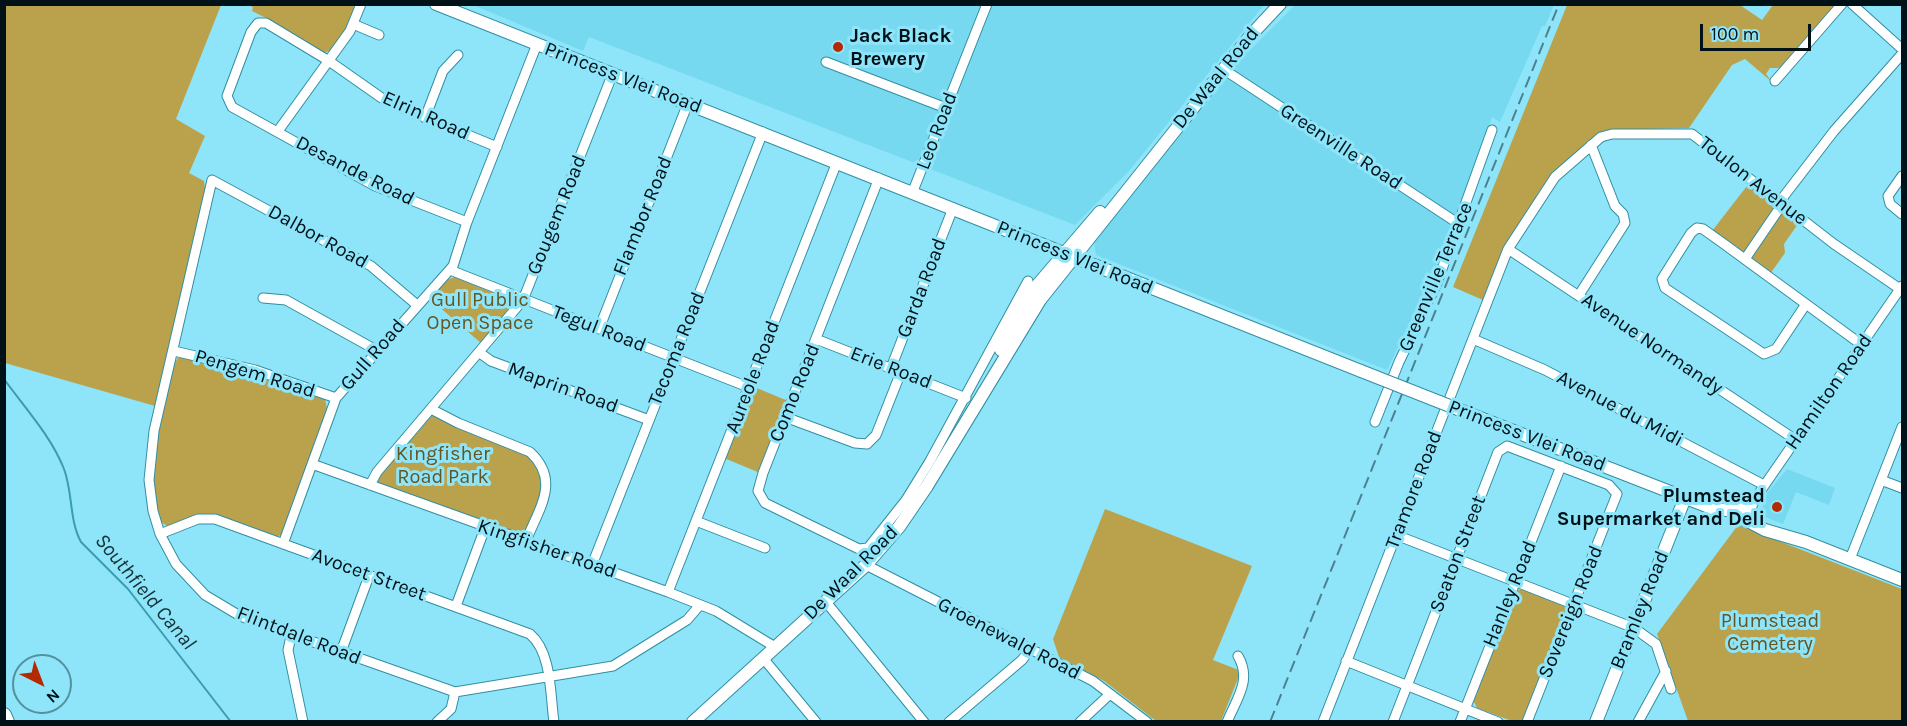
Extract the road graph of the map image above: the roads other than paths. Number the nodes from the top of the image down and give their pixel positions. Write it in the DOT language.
graph roads {
  1 [pos="361,4"];
  2 [pos="436,4"];
  3 [pos="987,4"];
  4 [pos="1280,4"];
  5 [pos="1842,4"];
  6 [pos="1852,4"];
  7 [pos="353,24"];
  8 [pos="379,35"];
  9 [pos="537,44"];
  10 [pos="1902,49"];
  11 [pos="1902,54"];
  12 [pos="458,55"];
  13 [pos="329,61"];
  14 [pos="826,62"];
  15 [pos="1223,69"];
  16 [pos="613,73"];
  17 [pos="1775,81"];
  18 [pos="688,103"];
  19 [pos="946,108"];
  20 [pos="425,118"];
  21 [pos="1492,130"];
  22 [pos="278,131"];
  23 [pos="763,132"];
  24 [pos="1591,145"];
  25 [pos="497,147"];
  26 [pos="837,162"];
  27 [pos="1902,176"];
  28 [pos="879,178"];
  29 [pos="212,180"];
  30 [pos="913,191"];
  31 [pos="1782,203"];
  32 [pos="953,207"];
  33 [pos="1902,214"];
  34 [pos="467,222"];
  35 [pos="1459,224"];
  36 [pos="1508,249"];
  37 [pos="1067,256"];
  38 [pos="1745,260"];
  39 [pos="450,270"];
  40 [pos="1028,281"];
  41 [pos="1901,288"];
  42 [pos="1579,295"];
  43 [pos="263,298"];
  44 [pos="523,300"];
  45 [pos="1898,300"];
  46 [pos="1806,304"];
  47 [pos="417,305"];
  48 [pos="599,329"];
  49 [pos="816,339"];
  50 [pos="1473,339"];
  51 [pos="1862,345"];
  52 [pos="376,350"];
  53 [pos="174,351"];
  54 [pos="480,352"];
  55 [pos="674,358"];
  56 [pos="891,368"];
  57 [pos="901,372"];
  58 [pos="748,387"];
  59 [pos="336,398"];
  60 [pos="972,398"];
  61 [pos="431,409"];
  62 [pos="785,417"];
  63 [pos="649,420"];
  64 [pos="1375,422"];
  65 [pos="1902,427"];
  66 [pos="1796,440"];
  67 [pos="312,464"];
  68 [pos="1561,466"];
  69 [pos="1881,480"];
  70 [pos="370,485"];
  71 [pos="1764,485"];
  72 [pos="1902,488"];
  73 [pos="1685,498"];
  74 [pos="1745,514"];
  75 [pos="696,521"];
  76 [pos="485,528"];
  77 [pos="160,534"];
  78 [pos="1396,535"];
  79 [pos="526,541"];
  80 [pos="283,544"];
  81 [pos="765,548"];
  82 [pos="1850,559"];
  83 [pos="1456,560"];
  84 [pos="592,565"];
  85 [pos="866,565"];
  86 [pos="369,576"];
  87 [pos="1902,580"];
  88 [pos="1514,584"];
  89 [pos="668,592"];
  90 [pos="826,602"];
  91 [pos="700,605"];
  92 [pos="1573,605"];
  93 [pos="456,606"];
  94 [pos="1634,628"];
  95 [pos="291,636"];
  96 [pos="775,647"];
  97 [pos="1030,649"];
  98 [pos="341,652"];
  99 [pos="1238,656"];
  100 [pos="763,658"];
  101 [pos="1346,661"];
  102 [pos="1666,671"];
  103 [pos="547,678"];
  104 [pos="1407,686"];
  105 [pos="1671,688"];
  106 [pos="454,692"];
  107 [pos="1110,694"];
  108 [pos="1465,709"];
  109 [pos="4,715"];
  110 [pos="701,719"];
  111 [pos="1143,720"];
  112 [pos="7,722"];
  113 [pos="303,722"];
  114 [pos="437,722"];
  115 [pos="554,722"];
  116 [pos="816,722"];
  117 [pos="924,722"];
  118 [pos="949,722"];
  119 [pos="1080,722"];
  120 [pos="1227,722"];
  121 [pos="1323,722"];
  122 [pos="1393,722"];
  123 [pos="1460,722"];
  124 [pos="1498,722"];
  125 [pos="1527,722"];
  126 [pos="1596,722"];
  127 [pos="1638,722"];
  1 -- 7 [label="street"];
  2 -- 9 [label="street, Princess Vlei Road"];
  3 -- 19 [label="street, Leo Road"];
  4 -- 15 [label="street, De Waal Road"];
  5 -- 17 [label="street"];
  6 -- 10 [label="street"];
  7 -- 8 [label="street"];
  7 -- 13 [label="street"];
  9 -- 16 [label="street, Princess Vlei Road"];
  9 -- 25 [label="street, Gull Road"];
  11 -- 31 [label="street"];
  12 -- 20 [label="street"];
  13 -- 20 [label="street, Elrin Road"];
  13 -- 22 [label="street"];
  13 -- 22 [label="street, Elrin Road"];
  14 -- 19 [label="street"];
  15 -- 35 [label="street, Greenville Road"];
  15 -- 37 [label="street, De Waal Road"];
  16 -- 18 [label="street, Princess Vlei Road"];
  16 -- 44 [label="street, Gougem Road"];
  18 -- 23 [label="street, Princess Vlei Road"];
  18 -- 48 [label="street, Flambor Road"];
  19 -- 30 [label="street, Leo Road"];
  20 -- 25 [label="street, Elrin Road"];
  21 -- 35 [label="street, Greenville Terrace"];
  22 -- 34 [label="street, Desande Road"];
  23 -- 26 [label="street, Princess Vlei Road"];
  23 -- 55 [label="street, Tecoma Road"];
  24 -- 31 [label="street, Toulon Avenue"];
  24 -- 36 [label="street, Tramore Road"];
  24 -- 42 [label="street"];
  25 -- 34 [label="street, Gull Road"];
  26 -- 28 [label="street, Princess Vlei Road"];
  26 -- 58 [label="street, Aureole Road"];
  27 -- 33 [label="street"];
  28 -- 30 [label="street, Princess Vlei Road"];
  28 -- 49 [label="street, Como Road"];
  29 -- 47 [label="street, Dalbor Road"];
  29 -- 53 [label="street, Flintdale Road"];
  30 -- 32 [label="street, Princess Vlei Road"];
  31 -- 38 [label="street"];
  31 -- 41 [label="street, Toulon Avenue"];
  32 -- 37 [label="street, Princess Vlei Road"];
  32 -- 56 [label="street, Garda Road"];
  34 -- 39 [label="street, Gull Road"];
  35 -- 64 [label="street, Greenville Terrace"];
  36 -- 42 [label="street, Avenue Normandy"];
  36 -- 50 [label="street, Tramore Road"];
  37 -- 60 [label="street, De Waal Road"];
  37 -- 73 [label="street, Princess Vlei Road, bridge"];
  38 -- 46 [label="street"];
  38 -- 46 [label="street"];
  39 -- 44 [label="street, Tegul Road"];
  39 -- 47 [label="street, Gull Road"];
  40 -- 60 [label="street"];
  41 -- 45 [label="street, Hamilton Road"];
  42 -- 66 [label="street, Avenue Normandy"];
  43 -- 52 [label="street"];
  44 -- 48 [label="street, Tegul Road"];
  44 -- 54 [label="street, Gougem Road"];
  45 -- 51 [label="street, Hamilton Road"];
  46 -- 51 [label="street"];
  47 -- 52 [label="street, Gull Road"];
  48 -- 55 [label="street, Tegul Road"];
  49 -- 56 [label="street, Erie Road"];
  49 -- 62 [label="street, Como Road"];
  50 -- 71 [label="street, Avenue du Midi"];
  50 -- 78 [label="street, Tramore Road"];
  51 -- 66 [label="street, Hamilton Road"];
  52 -- 59 [label="street, Gull Road"];
  53 -- 59 [label="street, Pengem Road"];
  53 -- 77 [label="street, Flintdale Road"];
  54 -- 61 [label="street, Gougem Road"];
  54 -- 63 [label="street, Maprin Road"];
  55 -- 58 [label="street, Tegul Road"];
  55 -- 63 [label="street, Tecoma Road"];
  56 -- 57 [label="street, Erie Road"];
  57 -- 60 [label="street, Erie Road"];
  57 -- 62 [label="street"];
  58 -- 75 [label="street, Aureole Road"];
  59 -- 67 [label="street, Gull Road"];
  60 -- 62 [label="street, Como Road"];
  60 -- 85 [label="street, De Waal Road"];
  61 -- 70 [label="street, Gougem Road"];
  61 -- 79 [label="street"];
  63 -- 84 [label="street, Tecoma Road"];
  65 -- 69 [label="street"];
  66 -- 71 [label="street, Hamilton Road"];
  67 -- 70 [label="street, Kingfisher Road"];
  67 -- 80 [label="street, Gull Road"];
  68 -- 83 [label="street, Seaton Street"];
  68 -- 88 [label="street, Hanley Road"];
  68 -- 92 [label="street, Sovereign Road"];
  69 -- 72 [label="street"];
  69 -- 82 [label="street"];
  70 -- 76 [label="street, Kingfisher Road"];
  71 -- 74 [label="street, Hamilton Road"];
  73 -- 74 [label="street, Princess Vlei Road"];
  73 -- 94 [label="street, Bramley Road"];
  74 -- 82 [label="street, Princess Vlei Road"];
  75 -- 81 [label="street"];
  75 -- 89 [label="street, Aureole Road"];
  76 -- 79 [label="street, Kingfisher Road"];
  76 -- 93 [label="street"];
  77 -- 80 [label="street, Avocet Street"];
  77 -- 95 [label="street, Flintdale Road"];
  78 -- 83 [label="street"];
  78 -- 101 [label="street, Tramore Road"];
  79 -- 84 [label="street, Kingfisher Road"];
  80 -- 86 [label="street, Avocet Street"];
  82 -- 87 [label="street, Princess Vlei Road"];
  83 -- 88 [label="street"];
  83 -- 104 [label="street, Seaton Street"];
  84 -- 89 [label="street, Kingfisher Road"];
  85 -- 90 [label="street, De Waal Road"];
  85 -- 97 [label="street, Groenewald Road"];
  86 -- 93 [label="street, Avocet Street"];
  86 -- 98 [label="street"];
  88 -- 92 [label="street"];
  88 -- 108 [label="street, Hanley Road"];
  89 -- 91 [label="street, Kingfisher Road"];
  90 -- 96 [label="street, De Waal Road"];
  90 -- 117 [label="street"];
  91 -- 96 [label="street, Kingfisher Road"];
  91 -- 103 [label="street, Flintdale Road"];
  92 -- 94 [label="street"];
  92 -- 125 [label="street, Sovereign Road"];
  93 -- 103 [label="street, Avocet Street"];
  94 -- 102 [label="street"];
  94 -- 126 [label="street, Bramley Road"];
  95 -- 98 [label="street, Flintdale Road"];
  95 -- 113 [label="street"];
  96 -- 100 [label="street, De Waal Road"];
  97 -- 107 [label="street, Groenewald Road"];
  97 -- 118 [label="street"];
  98 -- 106 [label="street, Flintdale Road"];
  99 -- 120 [label="street"];
  100 -- 110 [label="street, De Waal Road"];
  100 -- 116 [label="street"];
  101 -- 104 [label="street"];
  101 -- 121 [label="street, Tramore Road"];
  102 -- 105 [label="street"];
  102 -- 127 [label="street"];
  103 -- 106 [label="street, Flintdale Road"];
  103 -- 115 [label="street, Avocet Street"];
  104 -- 108 [label="street"];
  104 -- 122 [label="street, Seaton Street"];
  106 -- 114 [label="street"];
  107 -- 111 [label="street, Groenewald Road"];
  107 -- 119 [label="street"];
  108 -- 123 [label="street, Hanley Road"];
  108 -- 124 [label="street"];
  109 -- 112 [label="main road"];
}
